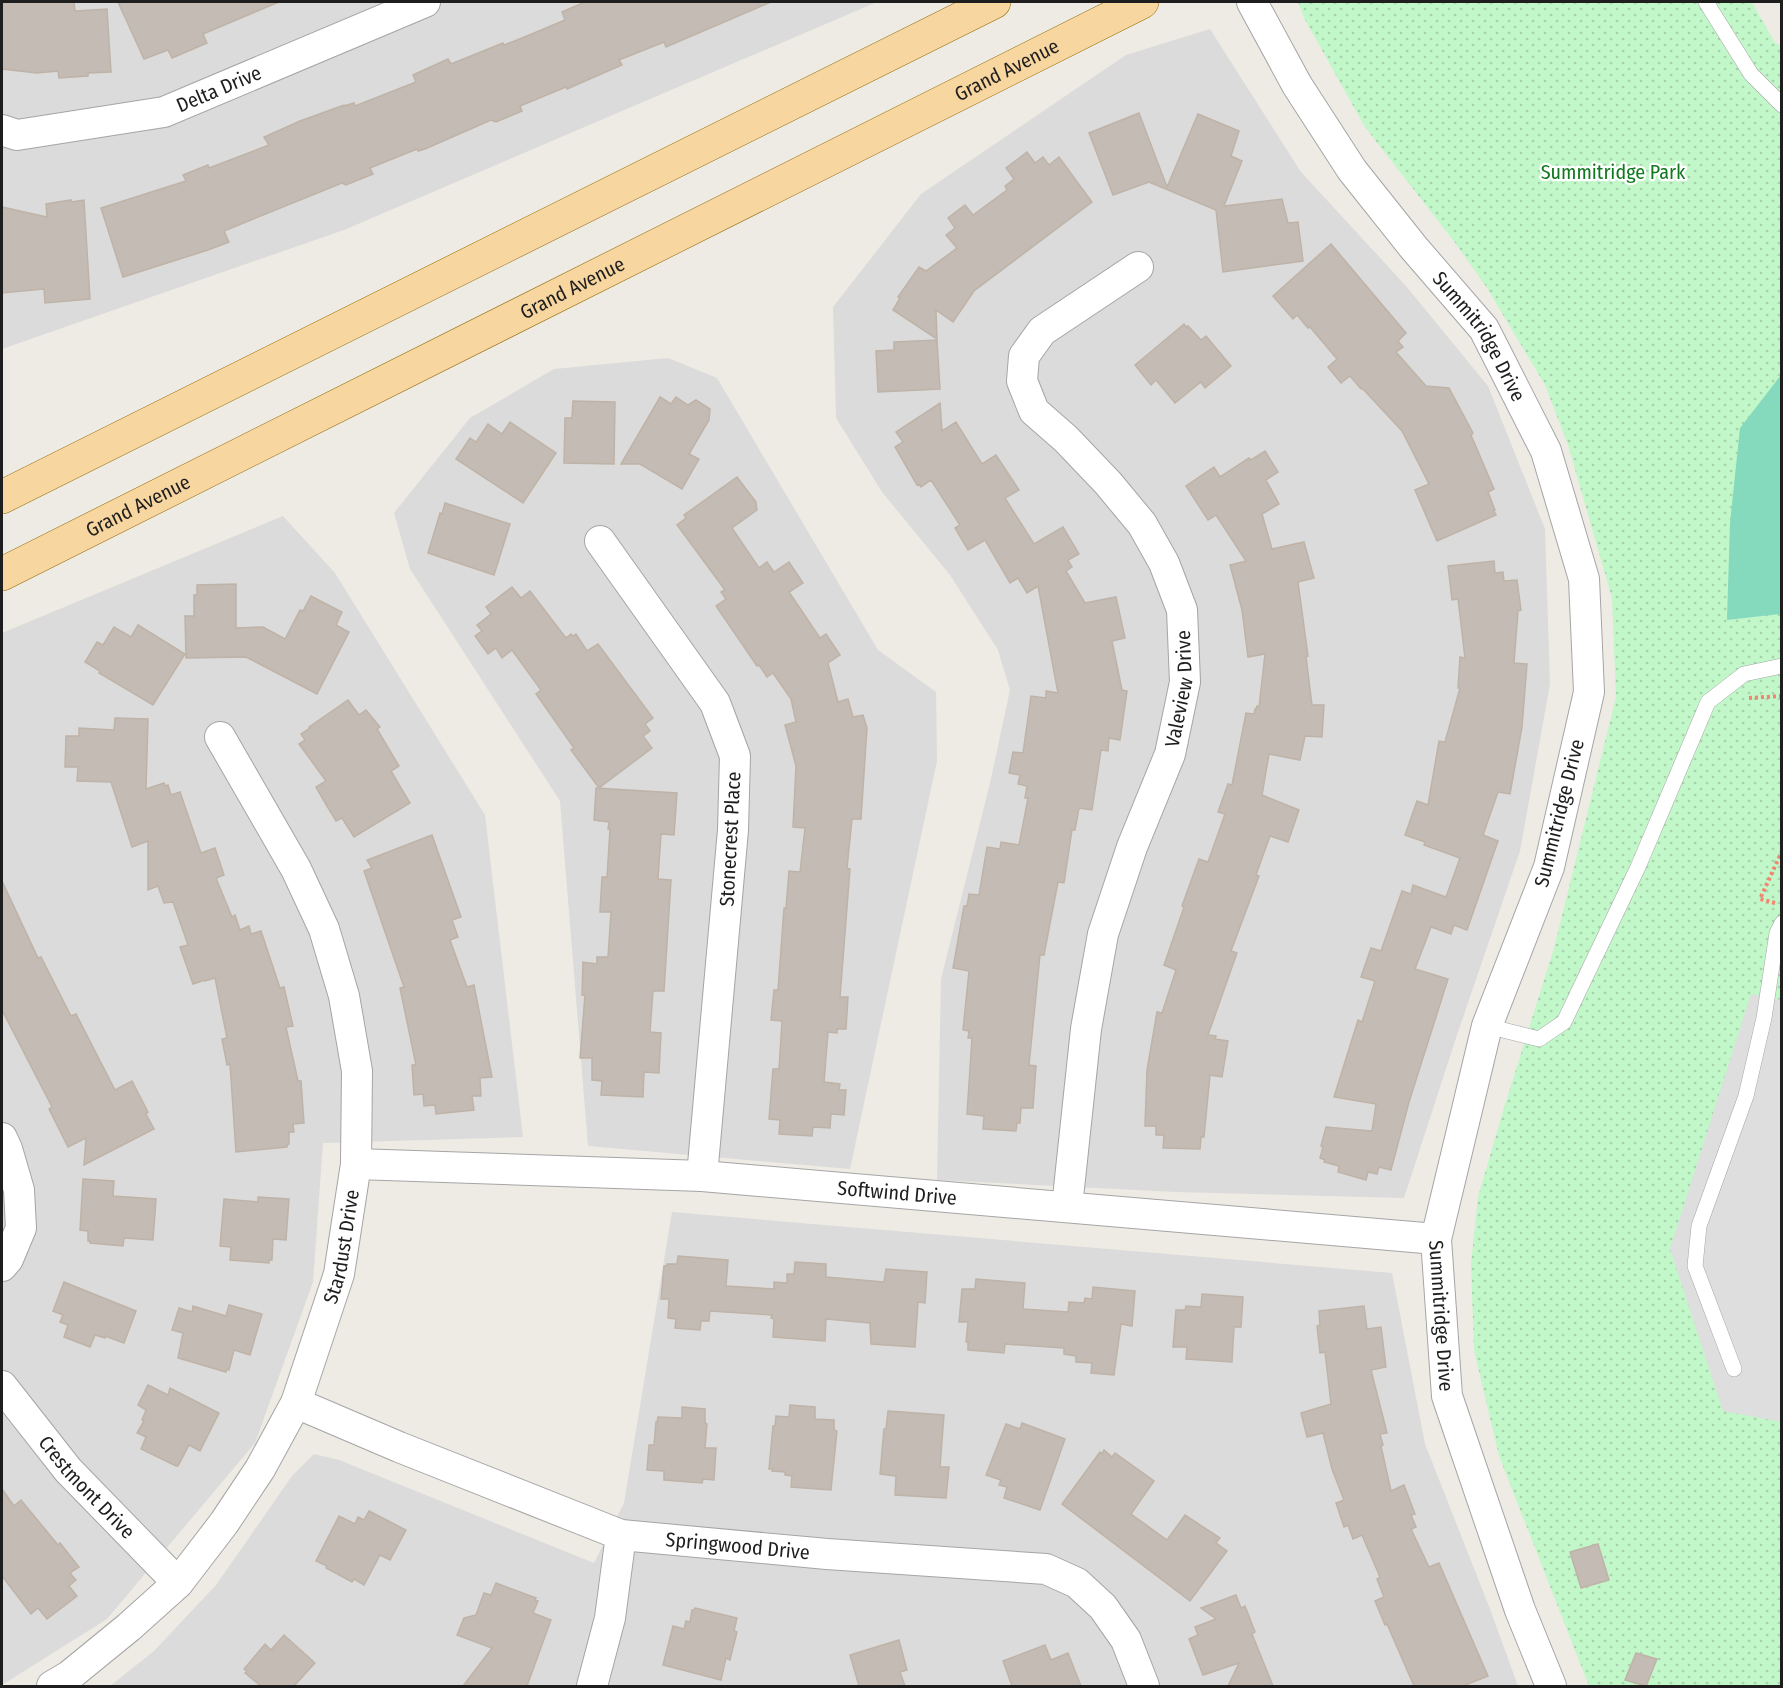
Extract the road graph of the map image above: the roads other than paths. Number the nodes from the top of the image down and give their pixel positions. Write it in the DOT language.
graph roads {
  1 [pos="425,2"];
  2 [pos="994,2"];
  3 [pos="1142,2"];
  4 [pos="1252,2"];
  5 [pos="1706,2"];
  6 [pos="1782,105"];
  7 [pos="2,130"];
  8 [pos="1138,267"];
  9 [pos="2,497"];
  10 [pos="600,541"];
  11 [pos="2,574"];
  12 [pos="1782,666"];
  13 [pos="220,737"];
  14 [pos="1782,923"];
  15 [pos="1487,1026"];
  16 [pos="2,1138"];
  17 [pos="356,1164"];
  18 [pos="702,1176"];
  19 [pos="1067,1207"];
  20 [pos="1436,1239"];
  21 [pos="2,1266"];
  22 [pos="1734,1370"];
  23 [pos="2,1386"];
  24 [pos="296,1403"];
  25 [pos="621,1535"];
  26 [pos="178,1583"];
  27 [pos="52,1686"];
  28 [pos="592,1686"];
  29 [pos="1144,1686"];
  30 [pos="1551,1686"];
  1 -- 7 [label="street, Delta Drive"];
  2 -- 9 [label="main road"];
  3 -- 11 [label="main road, Grand Avenue"];
  4 -- 15 [label="street, Summitridge Drive"];
  5 -- 6 [label="lane"];
  8 -- 19 [label="street, Valeview Drive"];
  10 -- 18 [label="street, Stonecrest Place"];
  12 -- 15 [label="lane"];
  13 -- 17 [label="street, Stardust Drive"];
  14 -- 22 [label="lane"];
  15 -- 20 [label="street, Summitridge Drive"];
  16 -- 21 [label="street"];
  17 -- 18 [label="street, Softwind Drive"];
  17 -- 24 [label="street, Stardust Drive"];
  18 -- 19 [label="street, Softwind Drive"];
  19 -- 20 [label="street, Softwind Drive"];
  20 -- 30 [label="street, Summitridge Drive"];
  23 -- 26 [label="street, Crestmont Drive"];
  24 -- 25 [label="street, Springwood Drive"];
  24 -- 26 [label="street, Stardust Drive"];
  25 -- 28 [label="street"];
  25 -- 29 [label="street, Springwood Drive"];
  26 -- 27 [label="street, Stardust Drive"];
}
